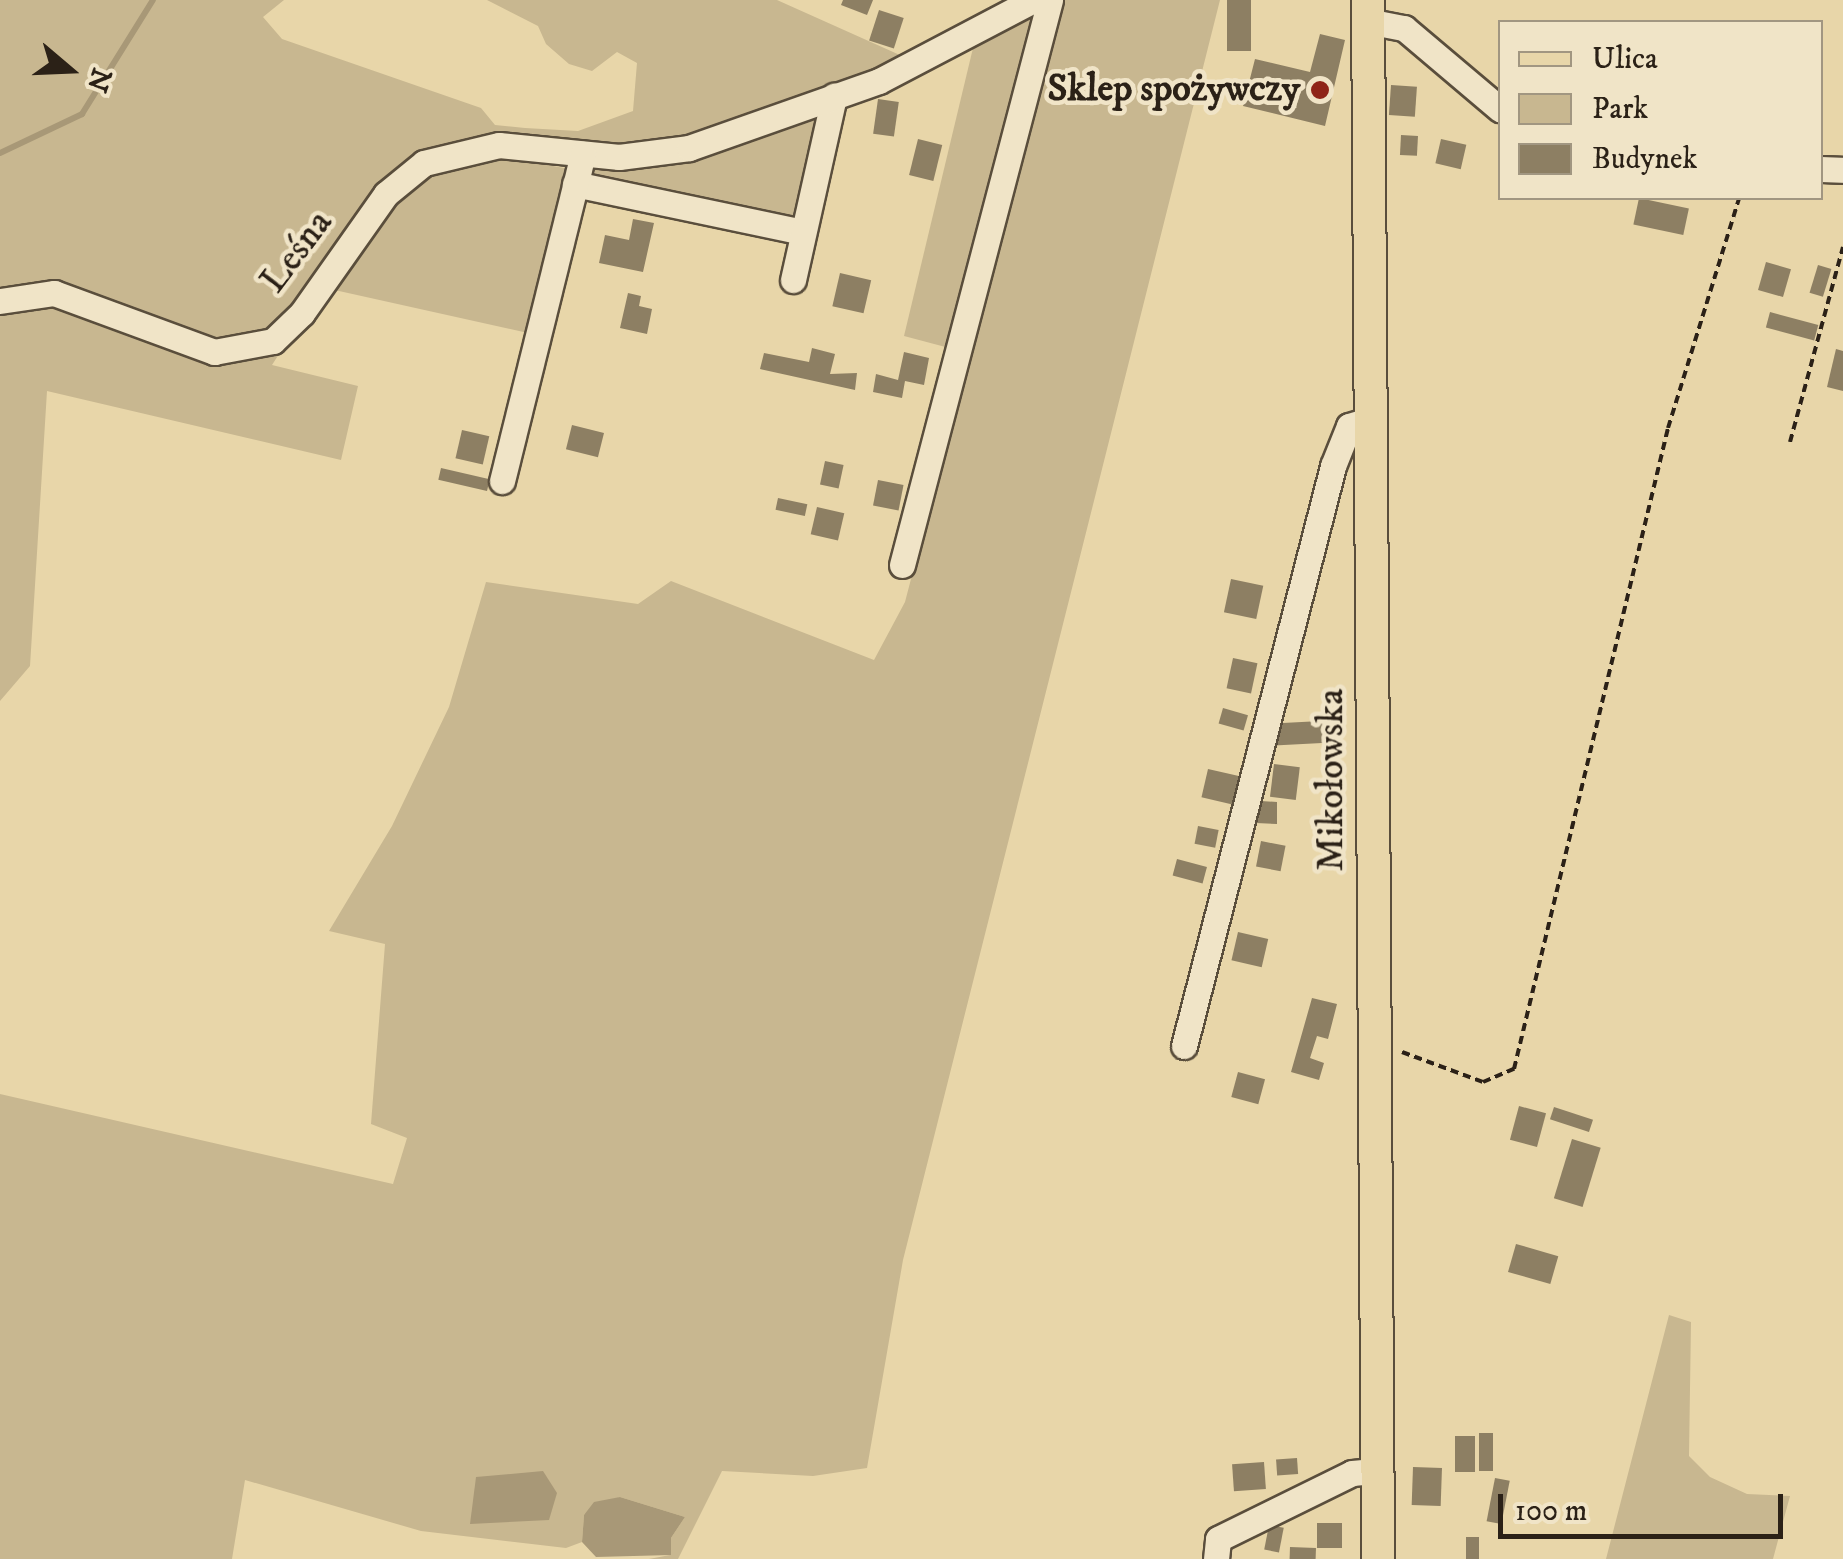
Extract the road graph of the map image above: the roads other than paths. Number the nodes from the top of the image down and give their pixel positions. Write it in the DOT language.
graph roads {
  1 [pos="1033,0"];
  2 [pos="1050,0"];
  3 [pos="1368,11"];
  4 [pos="834,96"];
  5 [pos="1498,107"];
  6 [pos="583,154"];
  7 [pos="576,184"];
  8 [pos="794,230"];
  9 [pos="793,280"];
  10 [pos="0,301"];
  11 [pos="1369,420"];
  12 [pos="502,480"];
  13 [pos="902,565"];
  14 [pos="1184,1046"];
  15 [pos="1378,1471"];
  16 [pos="1216,1559"];
  17 [pos="1378,1559"];
  1 -- 4 [label="street, Leśna"];
  2 -- 13 [label="street"];
  3 -- 5 [label="street"];
  3 -- 11 [label="main road, Mikołowska"];
  4 -- 6 [label="street, Leśna"];
  4 -- 9 [label="street"];
  6 -- 7 [label="street"];
  6 -- 10 [label="street, Leśna"];
  7 -- 8 [label="street"];
  7 -- 12 [label="street"];
  11 -- 14 [label="street"];
  11 -- 15 [label="main road, Mikołowska"];
  15 -- 16 [label="street"];
  15 -- 17 [label="main road, Mikołowska"];
}
